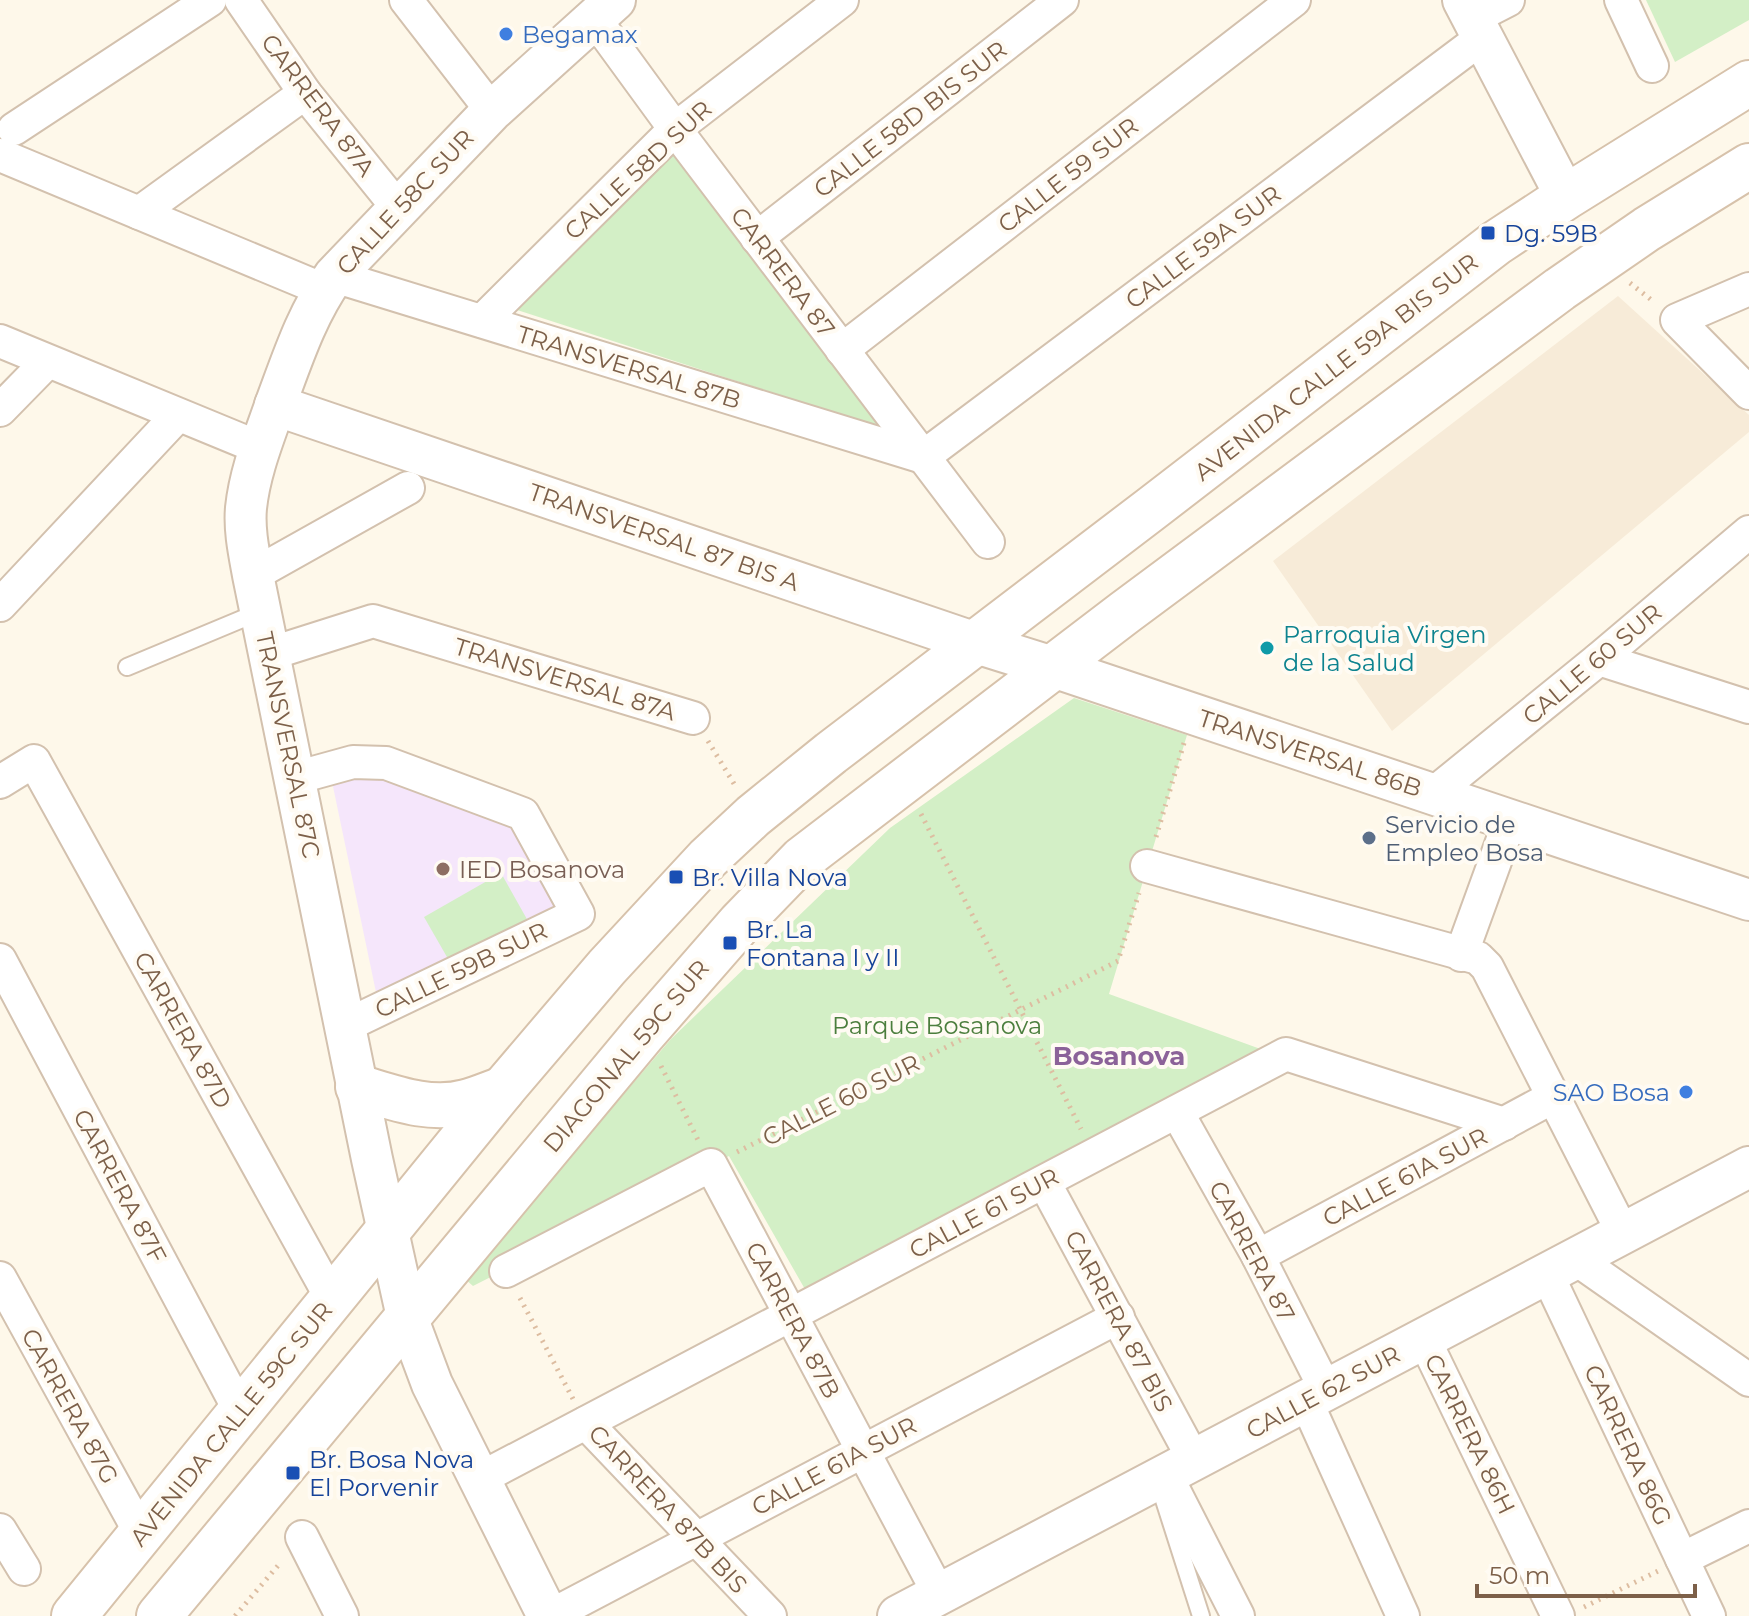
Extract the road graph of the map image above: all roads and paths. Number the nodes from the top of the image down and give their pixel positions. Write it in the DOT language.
graph roads {
  1 [pos="210,0"];
  2 [pos="241,0"];
  3 [pos="406,0"];
  4 [pos="842,0"];
  5 [pos="1062,0"];
  6 [pos="1294,0"];
  7 [pos="1508,0"];
  8 [pos="1621,0"];
  9 [pos="596,6"];
  10 [pos="1473,18"];
  11 [pos="1652,66"];
  12 [pos="1749,83"];
  13 [pos="305,93"];
  14 [pos="492,111"];
  15 [pos="675,129"];
  16 [pos="7,142"];
  17 [pos="1749,166"];
  18 [pos="1566,197"];
  19 [pos="398,208"];
  20 [pos="139,213"];
  21 [pos="757,238"];
  22 [pos="1624,278"];
  23 [pos="329,283"];
  24 [pos="1749,289"];
  25 [pos="1677,320"];
  26 [pos="482,321"];
  27 [pos="0,341"];
  28 [pos="842,350"];
  29 [pos="47,362"];
  30 [pos="1749,393"];
  31 [pos="275,405"];
  32 [pos="0,410"];
  33 [pos="178,415"];
  34 [pos="260,448"];
  35 [pos="923,457"];
  36 [pos="408,488"];
  37 [pos="1749,532"];
  38 [pos="988,542"];
  39 [pos="257,593"];
  40 [pos="0,605"];
  41 [pos="976,643"];
  42 [pos="269,654"];
  43 [pos="1599,659"];
  44 [pos="127,667"];
  45 [pos="1053,667"];
  46 [pos="1749,707"];
  47 [pos="1193,714"];
  48 [pos="693,718"];
  49 [pos="295,778"];
  50 [pos="0,782"];
  51 [pos="1433,794"];
  52 [pos="918,808"];
  53 [pos="753,816"];
  54 [pos="1510,820"];
  55 [pos="1147,866"];
  56 [pos="1749,900"];
  57 [pos="1461,955"];
  58 [pos="0,960"];
  59 [pos="1021,1010"];
  60 [pos="345,1026"];
  61 [pos="656,1058"];
  62 [pos="358,1087"];
  63 [pos="503,1089"];
  64 [pos="1553,1097"];
  65 [pos="1177,1112"];
  66 [pos="1504,1124"];
  67 [pos="1095,1155"];
  68 [pos="711,1165"];
  69 [pos="1749,1167"];
  70 [pos="1044,1182"];
  71 [pos="387,1231"];
  72 [pos="1623,1233"];
  73 [pos="1258,1256"];
  74 [pos="1562,1266"];
  75 [pos="506,1271"];
  76 [pos="0,1278"];
  77 [pos="332,1299"];
  78 [pos="790,1315"];
  79 [pos="407,1317"];
  80 [pos="1118,1317"];
  81 [pos="1424,1339"];
  82 [pos="1744,1370"];
  83 [pos="1316,1396"];
  84 [pos="240,1411"];
  85 [pos="586,1423"];
  86 [pos="862,1451"];
  87 [pos="1172,1471"];
  88 [pos="479,1479"];
  89 [pos="1749,1526"];
  90 [pos="0,1530"];
  91 [pos="141,1534"];
  92 [pos="302,1537"];
  93 [pos="696,1539"];
  94 [pos="1682,1559"];
  95 [pos="24,1569"];
  96 [pos="939,1594"];
  97 [pos="1568,1613"];
  98 [pos="74,1616"];
  99 [pos="159,1616"];
  100 [pos="235,1616"];
  101 [pos="342,1616"];
  102 [pos="549,1616"];
  103 [pos="770,1616"];
  104 [pos="898,1616"];
  105 [pos="1201,1616"];
  106 [pos="1238,1616"];
  107 [pos="1403,1616"];
  108 [pos="1709,1616"];
  1 -- 16 [label="street"];
  2 -- 13 [label="street, CARRERA 87A"];
  3 -- 14 [label="street"];
  4 -- 15 [label="street, CALLE 58D SUR"];
  5 -- 21 [label="street, CALLE 58D BIS SUR"];
  6 -- 28 [label="street, CALLE 59 SUR"];
  7 -- 10 [label="street, CALLE 59A SUR"];
  8 -- 11 [label="street"];
  9 -- 14 [label="street, CALLE 58C SUR"];
  9 -- 15 [label="street, CARRERA 87"];
  10 -- 18 [label="street"];
  10 -- 35 [label="street, CALLE 59A SUR"];
  12 -- 18 [label="main road, AVENIDA CALLE 59A BIS SUR"];
  13 -- 19 [label="street, CARRERA 87A"];
  13 -- 20 [label="street"];
  14 -- 19 [label="street, CALLE 58C SUR"];
  15 -- 21 [label="street, CARRERA 87"];
  15 -- 26 [label="street, CALLE 58D SUR"];
  16 -- 20 [label="street, TRANSVERSAL 87B"];
  17 -- 45 [label="main road"];
  18 -- 41 [label="main road, AVENIDA CALLE 59A BIS SUR"];
  19 -- 23 [label="street, CALLE 58C SUR"];
  20 -- 23 [label="street, TRANSVERSAL 87B"];
  21 -- 28 [label="street, CARRERA 87"];
  22 -- 25 [label="path"];
  23 -- 26 [label="street, TRANSVERSAL 87B"];
  23 -- 31 [label="street, CALLE 58C SUR"];
  24 -- 25 [label="street"];
  25 -- 30 [label="street"];
  26 -- 35 [label="street, TRANSVERSAL 87B"];
  27 -- 29 [label="street"];
  28 -- 35 [label="street, CARRERA 87"];
  29 -- 32 [label="street"];
  29 -- 33 [label="street"];
  31 -- 34 [label="street, CALLE 58C SUR"];
  31 -- 41 [label="street, TRANSVERSAL 87 BIS A"];
  33 -- 34 [label="street"];
  33 -- 40 [label="street"];
  34 -- 39 [label="street, TRANSVERSAL 87C"];
  35 -- 38 [label="street, CARRERA 87"];
  36 -- 39 [label="street"];
  37 -- 43 [label="street, CALLE 60 SUR"];
  39 -- 42 [label="street, TRANSVERSAL 87C"];
  39 -- 44 [label="lane"];
  41 -- 45 [label="street, TRANSVERSAL 87 BIS A"];
  41 -- 53 [label="main road"];
  42 -- 48 [label="street, TRANSVERSAL 87A"];
  42 -- 49 [label="street, TRANSVERSAL 87C"];
  43 -- 46 [label="street"];
  43 -- 51 [label="street, CALLE 60 SUR"];
  45 -- 47 [label="street, TRANSVERSAL 86B"];
  45 -- 79 [label="main road, DIAGONAL 59C SUR"];
  47 -- 51 [label="street, TRANSVERSAL 86B"];
  47 -- 55 [label="path, CALLE 60 SUR"];
  48 -- 53 [label="path, TRANSVERSAL 87A"];
  49 -- 60 [label="street, TRANSVERSAL 87C"];
  49 -- 60 [label="street, CALLE 59B SUR"];
  50 -- 77 [label="street, CARRERA 87D"];
  51 -- 54 [label="street, TRANSVERSAL 86B"];
  52 -- 59 [label="path"];
  53 -- 63 [label="main road"];
  54 -- 56 [label="street, TRANSVERSAL 86B"];
  54 -- 57 [label="street"];
  55 -- 57 [label="street"];
  55 -- 59 [label="path, CALLE 60 SUR"];
  57 -- 64 [label="street"];
  58 -- 84 [label="street, CARRERA 87F"];
  59 -- 67 [label="path"];
  59 -- 68 [label="path, CALLE 60 SUR"];
  60 -- 62 [label="street, TRANSVERSAL 87C"];
  61 -- 68 [label="path"];
  62 -- 63 [label="main road"];
  62 -- 71 [label="street, TRANSVERSAL 87C"];
  63 -- 71 [label="main road"];
  64 -- 66 [label="street, CALLE 61A SUR"];
  64 -- 72 [label="street"];
  65 -- 66 [label="street, CALLE 61 SUR"];
  65 -- 67 [label="street, CALLE 61 SUR"];
  65 -- 73 [label="street, CARRERA 87"];
  66 -- 73 [label="street, CALLE 61A SUR"];
  67 -- 70 [label="street, CALLE 61 SUR"];
  68 -- 75 [label="street"];
  68 -- 78 [label="street, CARRERA 87B"];
  69 -- 72 [label="street, CALLE 62 SUR"];
  70 -- 78 [label="street, CALLE 61 SUR"];
  70 -- 80 [label="street, CARRERA 87 BIS"];
  71 -- 77 [label="main road, AVENIDA CALLE 59C SUR"];
  71 -- 79 [label="street, TRANSVERSAL 87C"];
  72 -- 74 [label="street, CALLE 62 SUR"];
  73 -- 83 [label="street, CARRERA 87"];
  74 -- 81 [label="street, CALLE 62 SUR"];
  74 -- 82 [label="street"];
  74 -- 94 [label="street, CARRERA 86G"];
  75 -- 85 [label="path, CARRERA 87B BIS"];
  76 -- 91 [label="street, CARRERA 87G"];
  77 -- 84 [label="main road, AVENIDA CALLE 59C SUR"];
  78 -- 85 [label="street, CALLE 61 SUR"];
  78 -- 86 [label="street, CARRERA 87B"];
  79 -- 88 [label="street, TRANSVERSAL 87C"];
  79 -- 99 [label="main road"];
  80 -- 86 [label="street, CALLE 61A SUR"];
  80 -- 87 [label="street, CARRERA 87 BIS"];
  81 -- 83 [label="street, CALLE 62 SUR"];
  81 -- 97 [label="street, CARRERA 86H"];
  83 -- 87 [label="street, CALLE 62 SUR"];
  83 -- 107 [label="street, CARRERA 87"];
  84 -- 91 [label="main road, AVENIDA CALLE 59C SUR"];
  85 -- 88 [label="street, CALLE 61 SUR"];
  85 -- 93 [label="street, CARRERA 87B BIS"];
  86 -- 93 [label="street, CALLE 61A SUR"];
  86 -- 96 [label="street, CARRERA 87B"];
  87 -- 96 [label="street, CALLE 62 SUR"];
  87 -- 105 [label="lane"];
  87 -- 106 [label="street, CARRERA 87 BIS"];
  88 -- 102 [label="street, TRANSVERSAL 87C"];
  89 -- 94 [label="street"];
  90 -- 95 [label="street"];
  91 -- 98 [label="main road, AVENIDA CALLE 59C SUR"];
  92 -- 100 [label="path"];
  92 -- 101 [label="street"];
  93 -- 102 [label="street, CALLE 61A SUR"];
  93 -- 103 [label="street, CARRERA 87B BIS"];
  94 -- 97 [label="path"];
  94 -- 108 [label="street, CARRERA 86G"];
  96 -- 104 [label="street, CALLE 62 SUR"];
}
